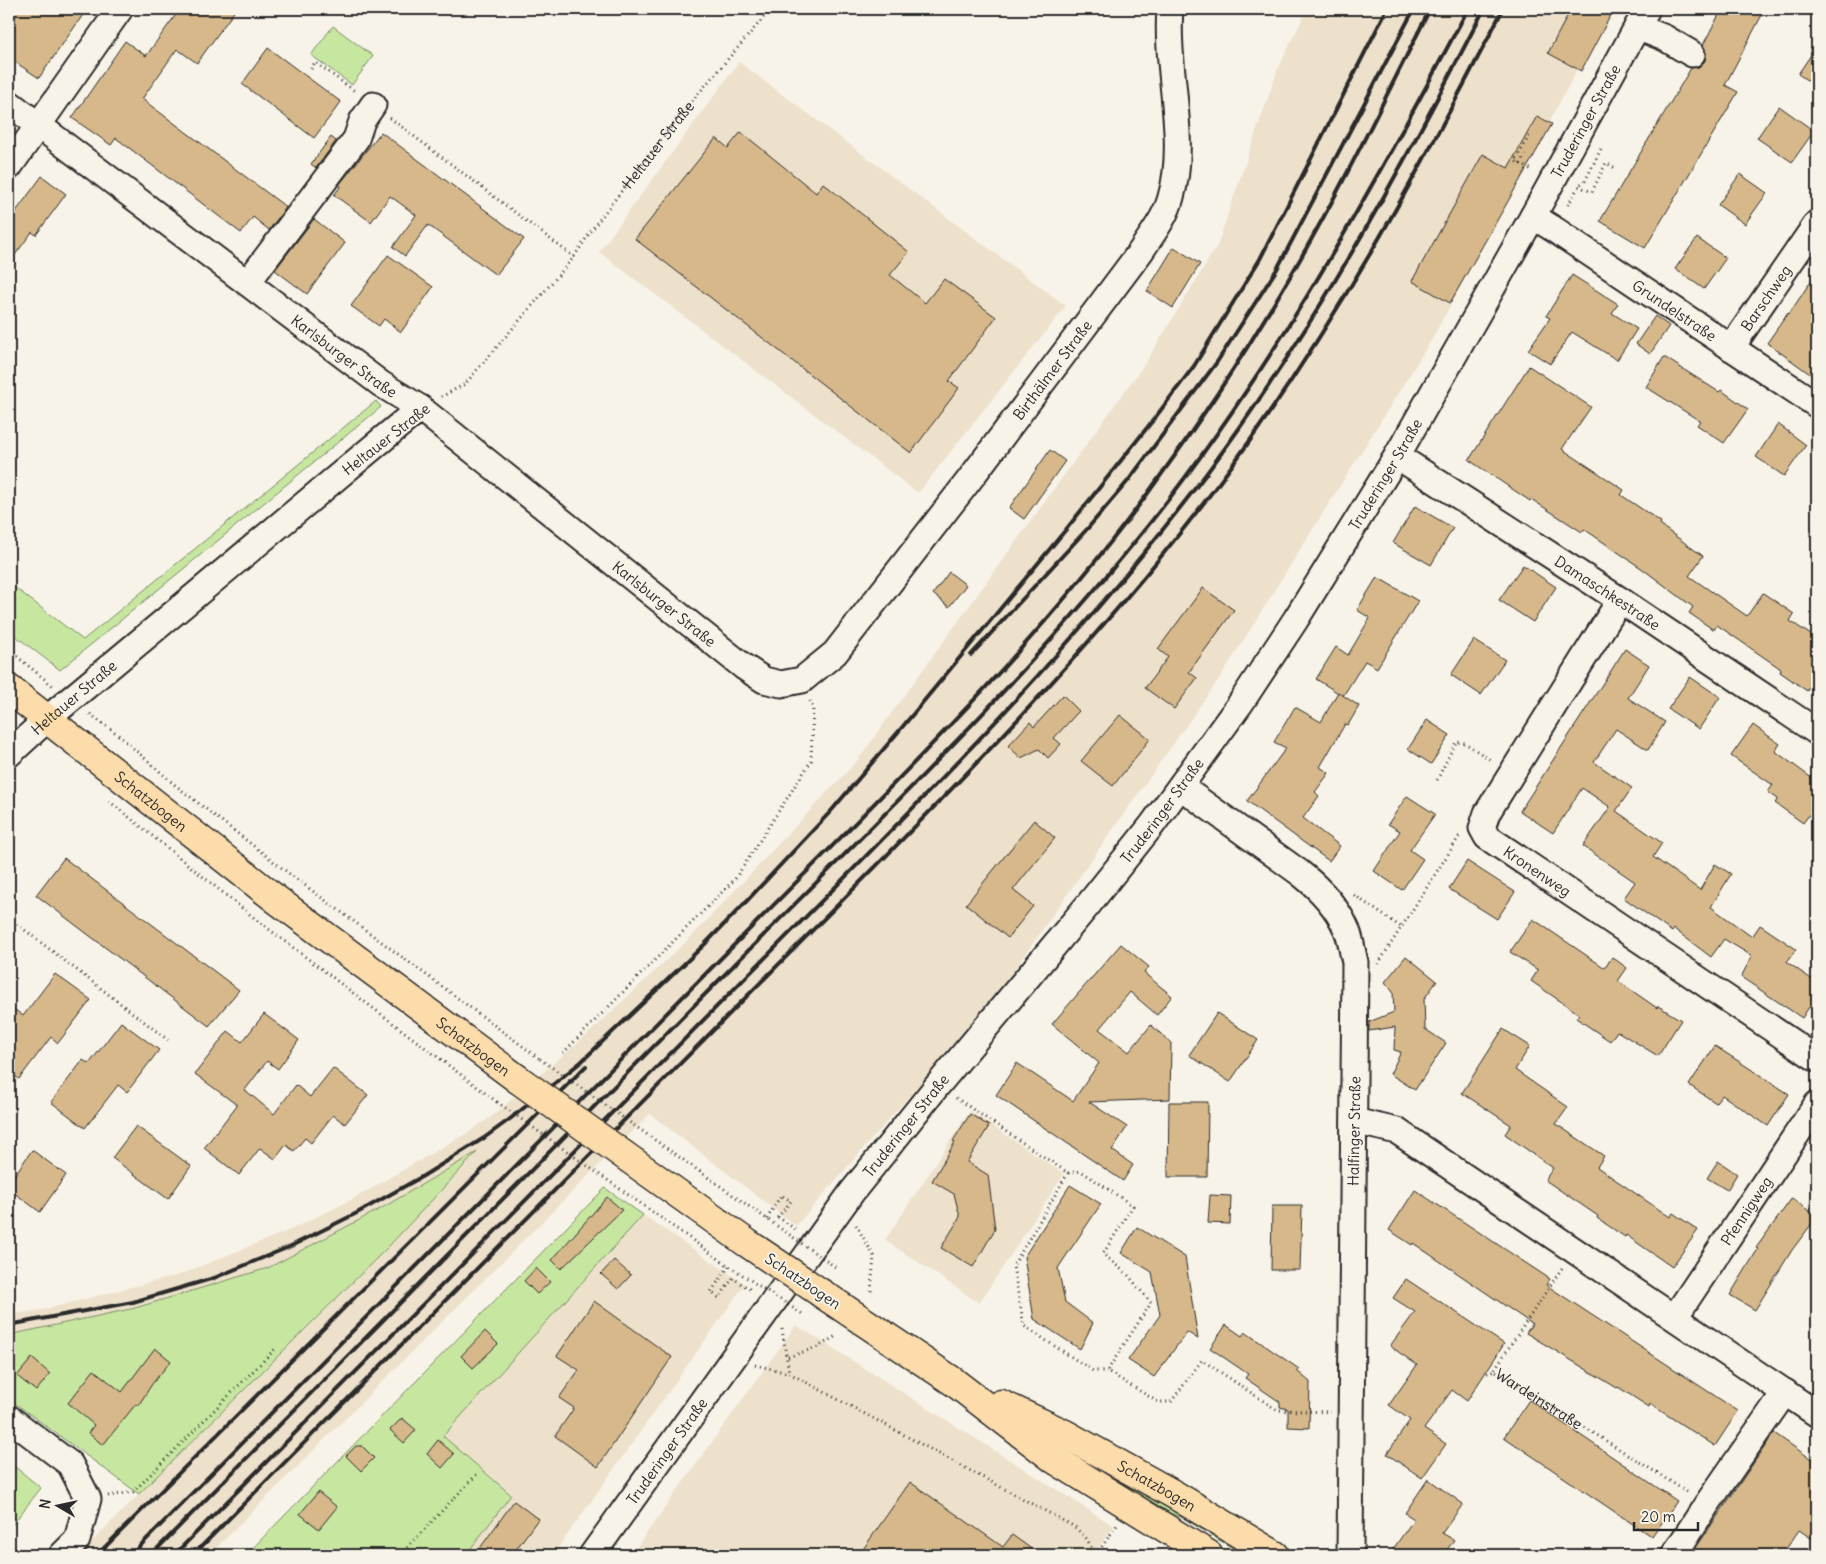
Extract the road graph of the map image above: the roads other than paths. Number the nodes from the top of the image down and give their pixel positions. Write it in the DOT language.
graph roads {
  1 [pos="120,9"];
  2 [pos="1170,9"];
  3 [pos="1642,18"];
  4 [pos="1692,54"];
  5 [pos="9,103"];
  6 [pos="373,105"];
  7 [pos="39,125"];
  8 [pos="9,167"];
  9 [pos="315,167"];
  10 [pos="308,201"];
  11 [pos="1532,216"];
  12 [pos="1817,223"];
  13 [pos="271,231"];
  14 [pos="243,278"];
  15 [pos="1732,348"];
  16 [pos="1817,405"];
  17 [pos="420,408"];
  18 [pos="1396,456"];
  19 [pos="1620,600"];
  20 [pos="802,680"];
  21 [pos="9,689"];
  22 [pos="47,719"];
  23 [pos="1817,732"];
  24 [pos="9,754"];
  25 [pos="1181,786"];
  26 [pos="1817,1059"];
  27 [pos="1817,1104"];
  28 [pos="1354,1121"];
  29 [pos="1674,1317"];
  30 [pos="954,1382"];
  31 [pos="1785,1392"];
  32 [pos="1817,1414"];
  33 [pos="9,1418"];
  34 [pos="62,1555"];
  35 [pos="592,1555"];
  36 [pos="1208,1555"];
  37 [pos="1275,1555"];
  38 [pos="1350,1555"];
  39 [pos="1674,1555"];
  1 -- 7 [label="street"];
  2 -- 20 [label="street, Birthälmer Straße"];
  3 -- 4 [label="street"];
  3 -- 11 [label="street, Truderinger Straße"];
  5 -- 7 [label="street, Karlsburger Straße"];
  6 -- 10 [label="street"];
  7 -- 8 [label="street"];
  7 -- 14 [label="street, Karlsburger Straße"];
  9 -- 10 [label="street"];
  10 -- 14 [label="street"];
  11 -- 15 [label="street, Grundelstraße"];
  11 -- 18 [label="street, Truderinger Straße"];
  12 -- 15 [label="street, Barschweg"];
  13 -- 14 [label="street"];
  14 -- 17 [label="street, Karlsburger Straße"];
  15 -- 16 [label="street, Grundelstraße"];
  17 -- 20 [label="street, Karlsburger Straße"];
  17 -- 22 [label="street, Heltauer Straße"];
  18 -- 19 [label="street, Damaschkestraße"];
  18 -- 25 [label="street, Truderinger Straße"];
  19 -- 23 [label="street, Damaschkestraße"];
  19 -- 26 [label="street, Kronenweg"];
  21 -- 22 [label="main road, Schatzbogen"];
  22 -- 24 [label="street, Heltauer Straße"];
  22 -- 30 [label="main road, Schatzbogen, bridge"];
  25 -- 28 [label="street, Halfinger Straße"];
  25 -- 35 [label="street, Truderinger Straße"];
  27 -- 29 [label="street, Pfennigweg"];
  28 -- 29 [label="street"];
  28 -- 38 [label="street, Halfinger Straße"];
  29 -- 31 [label="street"];
  30 -- 36 [label="main road, Schatzbogen"];
  30 -- 37 [label="main road, Schatzbogen"];
  31 -- 32 [label="street"];
  31 -- 39 [label="street"];
  33 -- 34 [label="street"];
}
